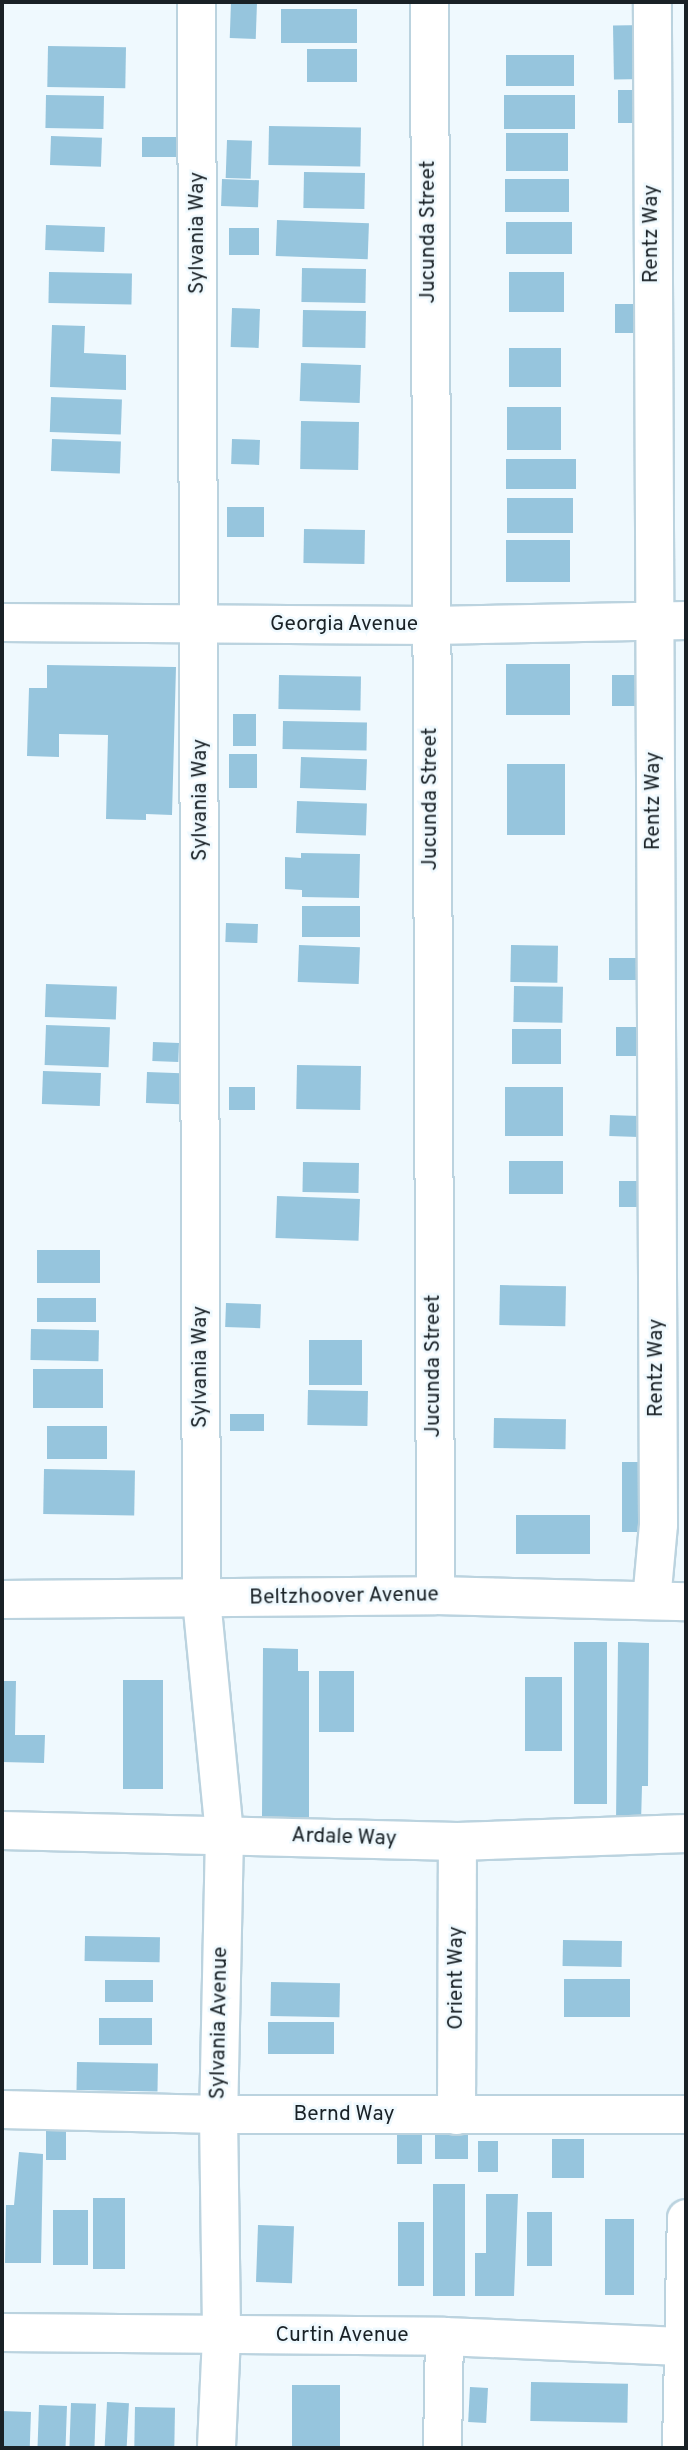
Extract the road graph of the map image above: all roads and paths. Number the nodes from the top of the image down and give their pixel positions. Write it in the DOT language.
graph roads {
  1 [pos="196,2"];
  2 [pos="429,2"];
  3 [pos="652,2"];
  4 [pos="669,620"];
  5 [pos="2,622"];
  6 [pos="201,625"];
  7 [pos="430,625"];
  8 [pos="435,1595"];
  9 [pos="2,1599"];
  10 [pos="201,1599"];
  11 [pos="669,1600"];
  12 [pos="2,1830"];
  13 [pos="686,1833"];
  14 [pos="224,1834"];
  15 [pos="457,1841"];
  16 [pos="2,2109"];
  17 [pos="686,2114"];
  18 [pos="218,2115"];
  19 [pos="456,2115"];
  20 [pos="686,2218"];
  21 [pos="2,2332"];
  22 [pos="221,2336"];
  23 [pos="444,2336"];
  24 [pos="681,2346"];
  25 [pos="216,2448"];
  26 [pos="442,2448"];
  27 [pos="681,2448"];
  1 -- 6 [label="street, Sylvania Way"];
  2 -- 7 [label="street, Jucunda Street"];
  3 -- 4 [label="street, Rentz Way"];
  4 -- 7 [label="street, Georgia Avenue"];
  4 -- 11 [label="street, Rentz Way"];
  5 -- 6 [label="street, Georgia Avenue"];
  6 -- 7 [label="street, Georgia Avenue"];
  6 -- 10 [label="street, Sylvania Way"];
  7 -- 8 [label="street, Jucunda Street"];
  8 -- 10 [label="street, Beltzhoover Avenue"];
  8 -- 11 [label="street, Beltzhoover Avenue"];
  9 -- 10 [label="street, Beltzhoover Avenue"];
  10 -- 14 [label="street, Sylvania Avenue"];
  12 -- 14 [label="street, Ardale Way"];
  13 -- 15 [label="street, Ardale Way"];
  14 -- 15 [label="street, Ardale Way"];
  14 -- 18 [label="street, Sylvania Avenue"];
  15 -- 19 [label="street, Orient Way"];
  16 -- 18 [label="street, Bernd Way"];
  17 -- 19 [label="street, Bernd Way"];
  18 -- 19 [label="street, Bernd Way"];
  18 -- 22 [label="street, Sylvania Avenue"];
  20 -- 24 [label="street"];
  21 -- 22 [label="street, Curtin Avenue"];
  22 -- 23 [label="street, Curtin Avenue"];
  22 -- 25 [label="street, Sylvania Avenue"];
  23 -- 24 [label="street, Curtin Avenue"];
  23 -- 26 [label="street"];
  24 -- 27 [label="street"];
}
